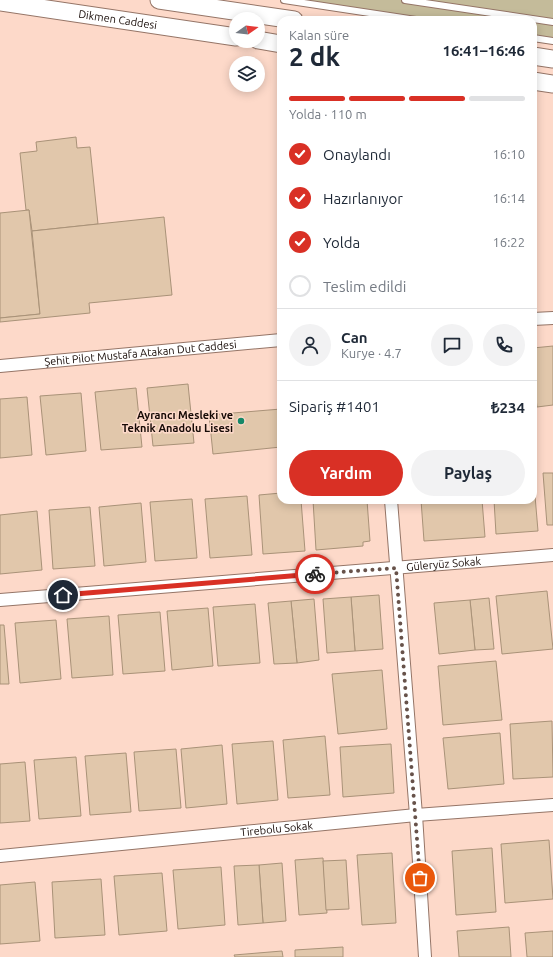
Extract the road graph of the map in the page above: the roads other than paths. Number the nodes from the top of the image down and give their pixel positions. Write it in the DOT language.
graph roads {
  1 [pos="159,0"];
  2 [pos="284,0"];
  3 [pos="405,0"];
  4 [pos="445,0"];
  5 [pos="0,2"];
  6 [pos="441,6"];
  7 [pos="390,16"];
  8 [pos="511,16"];
  9 [pos="277,17"];
  10 [pos="537,20"];
  11 [pos="553,22"];
  12 [pos="229,36"];
  13 [pos="537,39"];
  14 [pos="265,41"];
  15 [pos="553,41"];
  16 [pos="277,43"];
  17 [pos="537,57"];
  18 [pos="553,59"];
  19 [pos="537,82"];
  20 [pos="553,84"];
  21 [pos="553,318"];
  22 [pos="537,319"];
  23 [pos="277,340"];
  24 [pos="0,366"];
  25 [pos="391,504"];
  26 [pos="553,555"];
  27 [pos="396,568"];
  28 [pos="0,600"];
  29 [pos="553,805"];
  30 [pos="416,815"];
  31 [pos="0,856"];
  32 [pos="425,957"];
  1 -- 9 [label="main road"];
  2 -- 7 [label="lane"];
  3 -- 6 [label="lane"];
  4 -- 6 [label="lane"];
  5 -- 12 [label="main road, Dikmen Caddesi"];
  6 -- 8 [label="lane"];
  10 -- 11 [label="lane"];
  13 -- 15 [label="lane"];
  14 -- 16 [label="main road"];
  17 -- 18 [label="main road"];
  19 -- 20 [label="main road"];
  21 -- 22 [label="street"];
  23 -- 24 [label="street, Şehit Pilot Mustafa Atakan Dut Caddesi"];
  25 -- 27 [label="street"];
  26 -- 27 [label="street, Güleryüz Sokak"];
  27 -- 28 [label="street, Güleryüz Sokak"];
  27 -- 30 [label="street"];
  29 -- 30 [label="street, Tirebolu Sokak"];
  30 -- 31 [label="street, Tirebolu Sokak"];
  30 -- 32 [label="street"];
}
